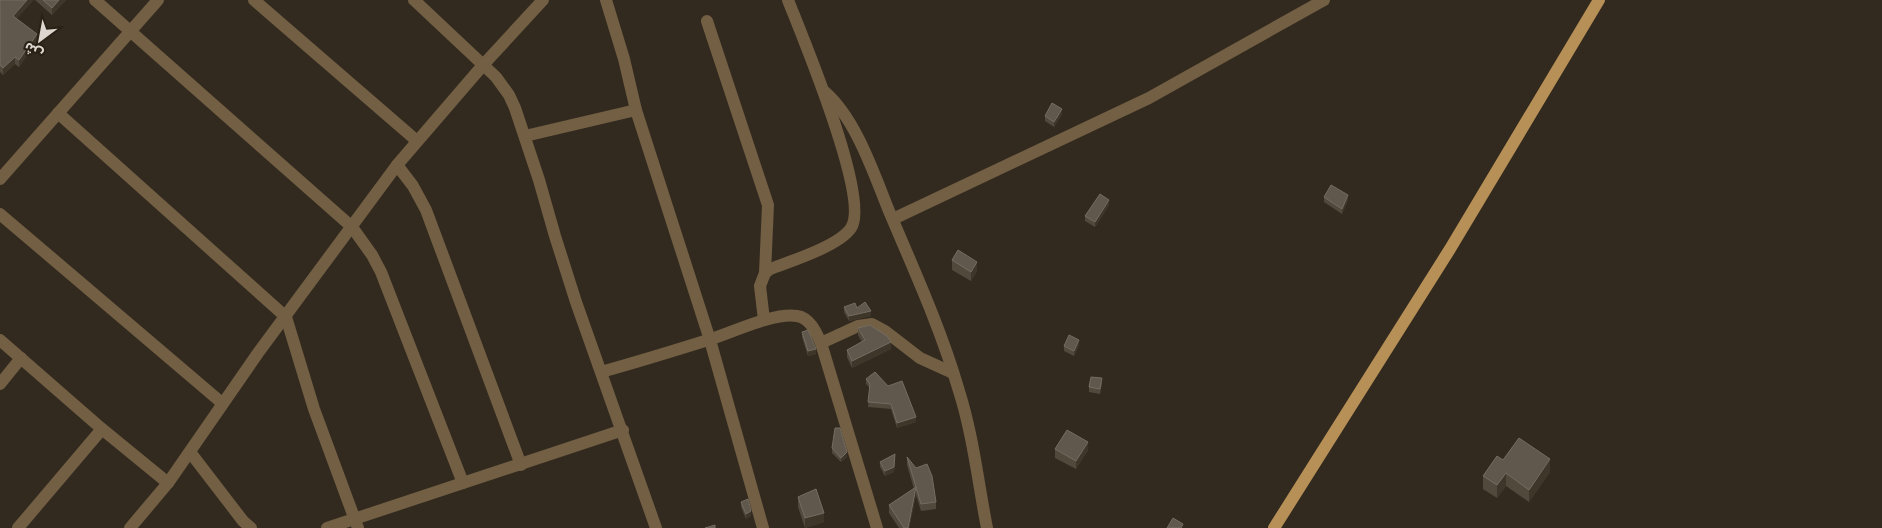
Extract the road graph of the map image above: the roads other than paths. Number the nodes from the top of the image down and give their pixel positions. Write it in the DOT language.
graph roads {
  1 [pos="95,0"];
  2 [pos="158,0"];
  3 [pos="254,0"];
  4 [pos="414,0"];
  5 [pos="542,0"];
  6 [pos="606,0"];
  7 [pos="788,0"];
  8 [pos="1324,0"];
  9 [pos="1599,0"];
  10 [pos="707,21"];
  11 [pos="130,31"];
  12 [pos="484,64"];
  13 [pos="825,92"];
  14 [pos="636,110"];
  15 [pos="58,113"];
  16 [pos="525,136"];
  17 [pos="417,141"];
  18 [pos="397,165"];
  19 [pos="0,179"];
  20 [pos="0,214"];
  21 [pos="893,219"];
  22 [pos="352,227"];
  23 [pos="765,273"];
  24 [pos="286,317"];
  25 [pos="764,320"];
  26 [pos="0,340"];
  27 [pos="710,340"];
  28 [pos="821,343"];
  29 [pos="21,358"];
  30 [pos="601,372"];
  31 [pos="954,373"];
  32 [pos="0,384"];
  33 [pos="222,403"];
  34 [pos="102,429"];
  35 [pos="623,430"];
  36 [pos="190,452"];
  37 [pos="521,465"];
  38 [pos="168,483"];
  39 [pos="463,483"];
  40 [pos="356,523"];
  41 [pos="18,528"];
  42 [pos="130,528"];
  43 [pos="251,528"];
  44 [pos="327,528"];
  45 [pos="656,528"];
  46 [pos="763,528"];
  47 [pos="876,528"];
  48 [pos="987,528"];
  49 [pos="1274,528"];
  1 -- 11 [label="street"];
  2 -- 11 [label="street"];
  3 -- 17 [label="street"];
  4 -- 12 [label="street"];
  5 -- 12 [label="street"];
  6 -- 14 [label="street"];
  7 -- 13 [label="street"];
  8 -- 21 [label="street"];
  9 -- 49 [label="main road"];
  10 -- 23 [label="street"];
  11 -- 15 [label="street"];
  11 -- 22 [label="street"];
  12 -- 16 [label="street"];
  12 -- 17 [label="street"];
  13 -- 21 [label="street"];
  13 -- 23 [label="street"];
  14 -- 16 [label="street"];
  14 -- 27 [label="street"];
  15 -- 19 [label="street"];
  15 -- 24 [label="street"];
  16 -- 30 [label="street"];
  17 -- 18 [label="street"];
  18 -- 22 [label="street"];
  18 -- 37 [label="street"];
  20 -- 33 [label="street"];
  21 -- 31 [label="street"];
  22 -- 24 [label="street"];
  22 -- 39 [label="street"];
  23 -- 25 [label="street"];
  24 -- 33 [label="street"];
  24 -- 40 [label="street"];
  25 -- 27 [label="street"];
  25 -- 28 [label="street"];
  26 -- 29 [label="street"];
  27 -- 30 [label="street"];
  27 -- 46 [label="street"];
  28 -- 31 [label="street"];
  28 -- 47 [label="street"];
  29 -- 32 [label="street"];
  29 -- 34 [label="street"];
  30 -- 35 [label="street"];
  31 -- 48 [label="street"];
  33 -- 36 [label="street"];
  34 -- 38 [label="street"];
  34 -- 41 [label="street"];
  35 -- 37 [label="street"];
  35 -- 45 [label="street"];
  36 -- 38 [label="street"];
  36 -- 43 [label="street"];
  37 -- 39 [label="street"];
  38 -- 42 [label="street"];
  39 -- 40 [label="street"];
  40 -- 44 [label="street"];
}
